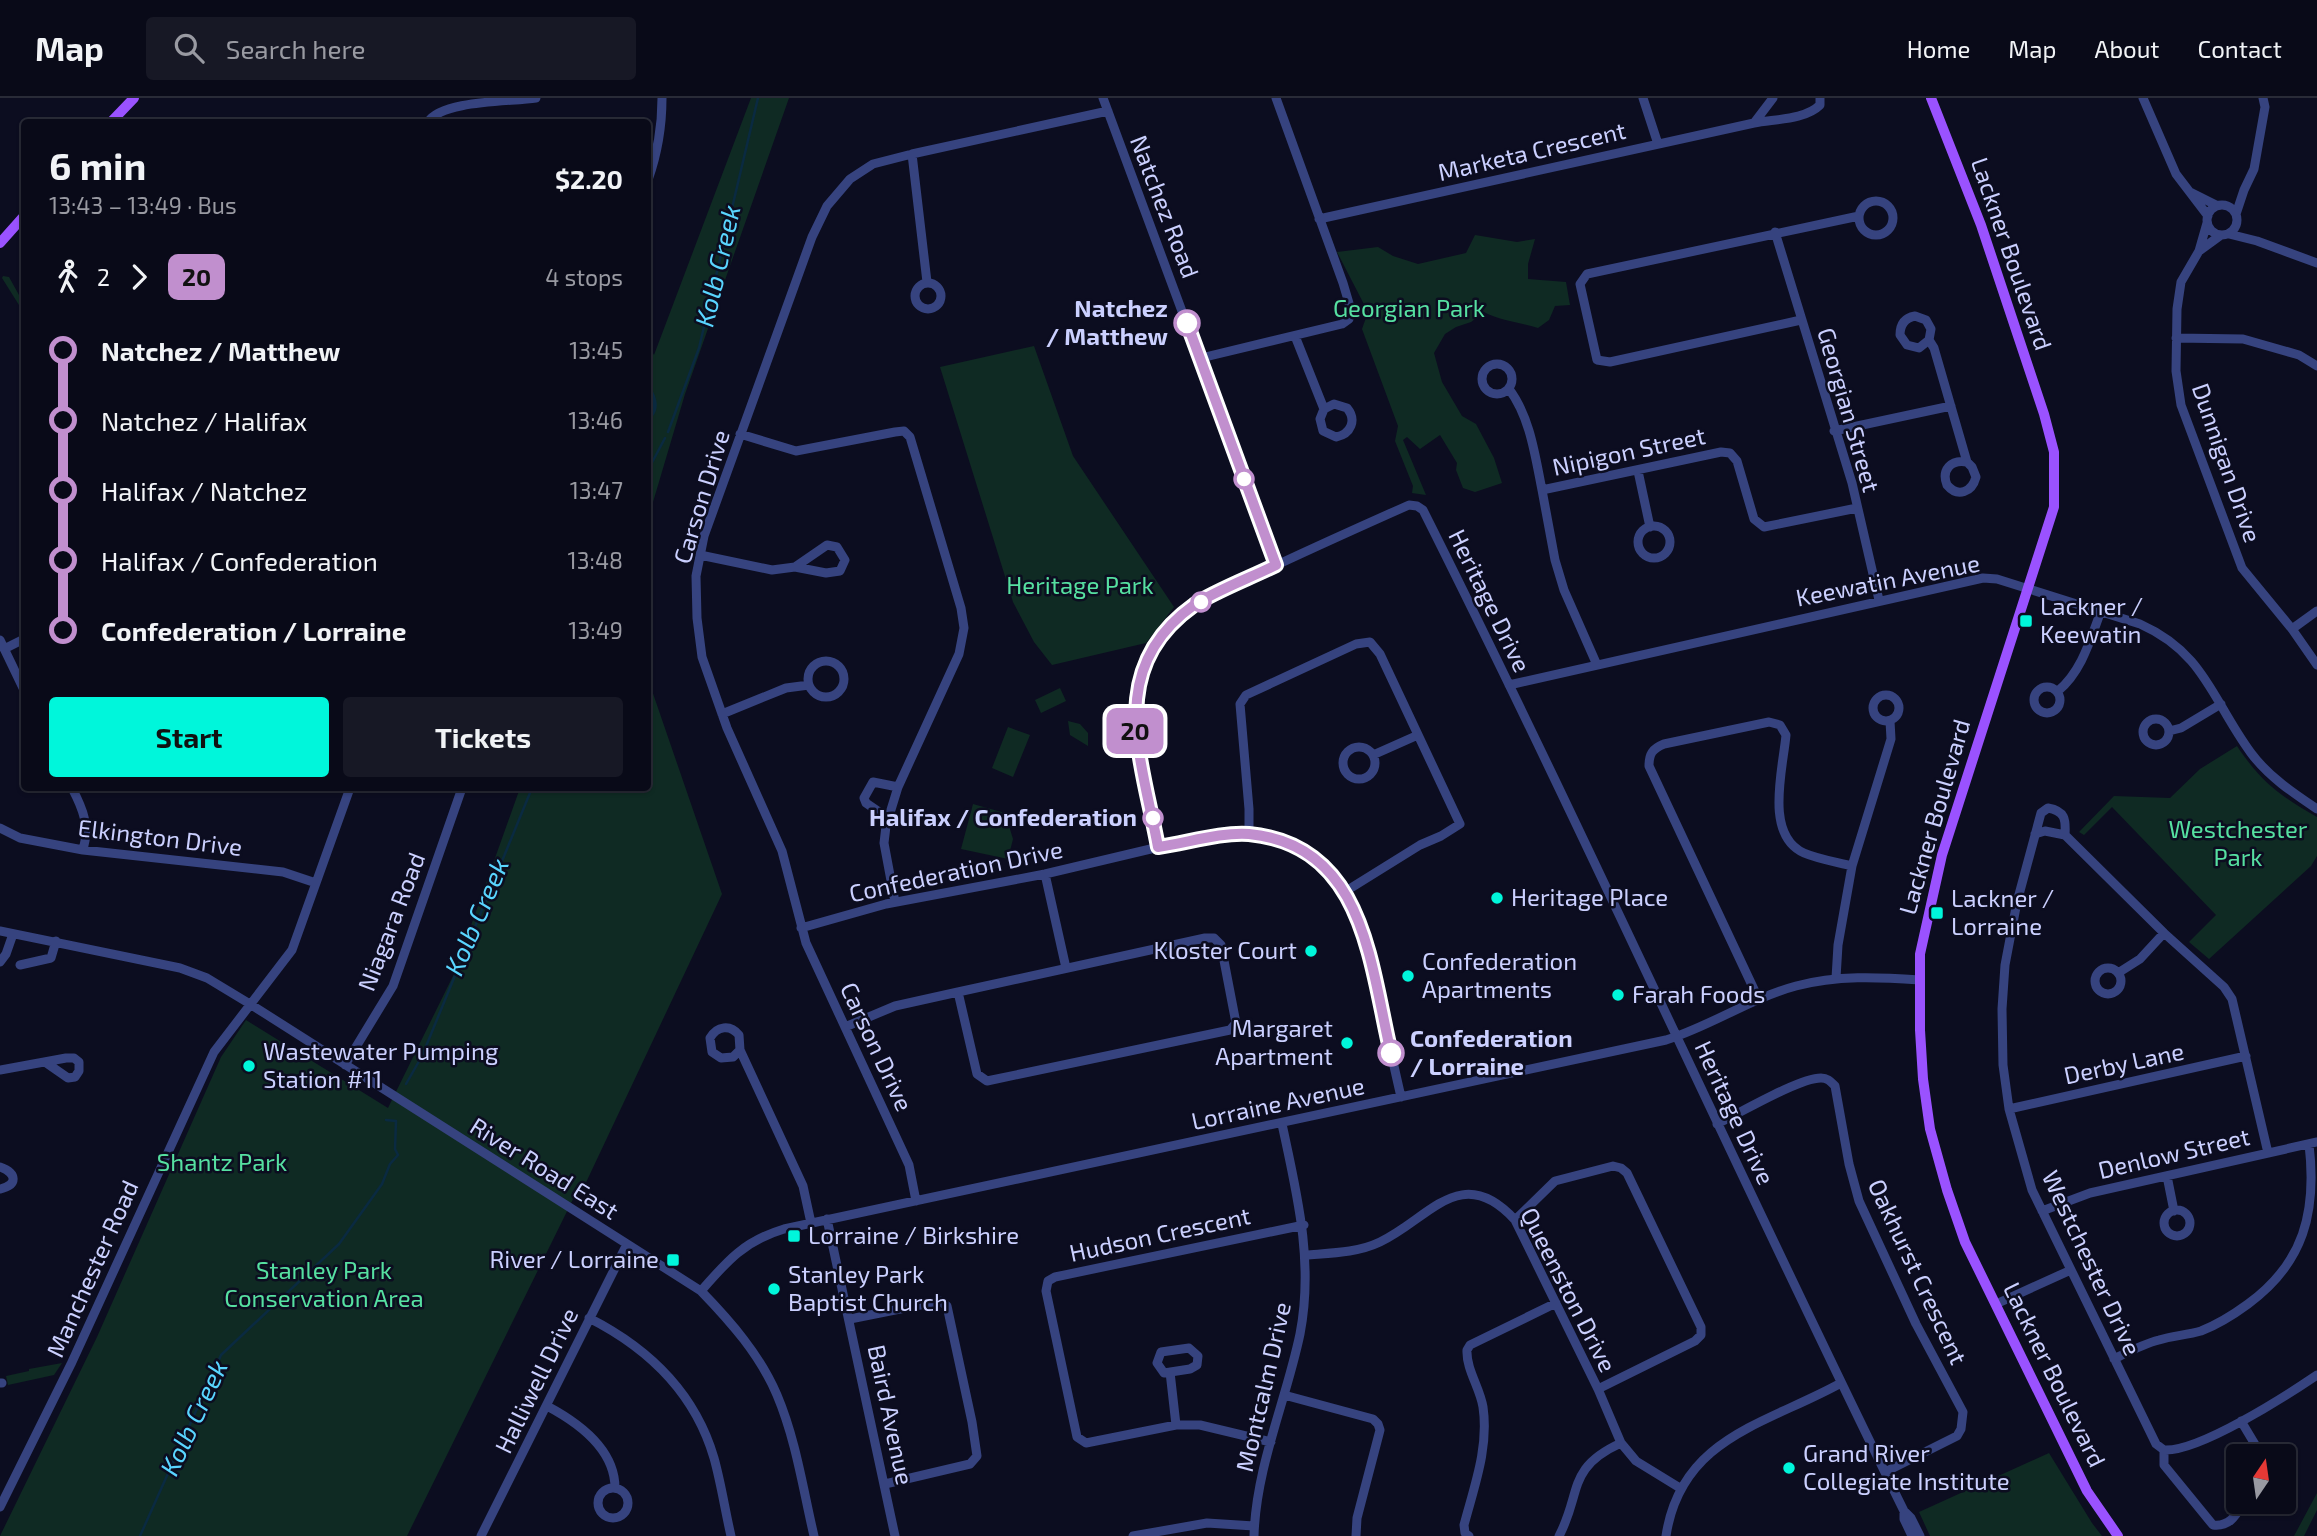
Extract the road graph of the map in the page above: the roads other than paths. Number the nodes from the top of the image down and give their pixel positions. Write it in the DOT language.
graph roads {
  1 [pos="134,98"];
  2 [pos="536,98"];
  3 [pos="662,98"];
  4 [pos="1103,98"];
  5 [pos="1276,98"];
  6 [pos="1643,98"];
  7 [pos="1773,98"];
  8 [pos="1820,98"];
  9 [pos="1931,98"];
  10 [pos="2143,98"];
  11 [pos="2263,98"];
  12 [pos="1108,111"];
  13 [pos="114,119"];
  14 [pos="431,119"];
  15 [pos="1754,122"];
  16 [pos="1658,144"];
  17 [pos="912,154"];
  18 [pos="651,171"];
  19 [pos="2244,190"];
  20 [pos="2190,192"];
  21 [pos="2220,205"];
  22 [pos="1859,216"];
  23 [pos="2237,218"];
  24 [pos="21,219"];
  25 [pos="1319,219"];
  26 [pos="2208,219"];
  27 [pos="1775,232"];
  28 [pos="2225,235"];
  29 [pos="2256,241"];
  30 [pos="0,243"];
  31 [pos="2199,251"];
  32 [pos="2317,263"];
  33 [pos="927,282"];
  34 [pos="1801,320"];
  35 [pos="1295,336"];
  36 [pos="2176,338"];
  37 [pos="1929,340"];
  38 [pos="1200,358"];
  39 [pos="2317,366"];
  40 [pos="1509,389"];
  41 [pos="1951,406"];
  42 [pos="1324,410"];
  43 [pos="1834,431"];
  44 [pos="740,434"];
  45 [pos="1967,463"];
  46 [pos="1638,471"];
  47 [pos="1542,490"];
  48 [pos="1857,508"];
  49 [pos="1650,527"];
  50 [pos="700,555"];
  51 [pos="1276,565"];
  52 [pos="796,567"];
  53 [pos="2028,588"];
  54 [pos="1879,600"];
  55 [pos="2101,611"];
  56 [pos="2317,611"];
  57 [pos="2292,629"];
  58 [pos="21,640"];
  59 [pos="2,644"];
  60 [pos="1597,665"];
  61 [pos="2317,665"];
  62 [pos="21,684"];
  63 [pos="809,685"];
  64 [pos="1508,685"];
  65 [pos="2057,691"];
  66 [pos="2221,704"];
  67 [pos="722,714"];
  68 [pos="1890,720"];
  69 [pos="2169,731"];
  70 [pos="1418,735"];
  71 [pos="1373,755"];
  72 [pos="898,787"];
  73 [pos="74,791"];
  74 [pos="346,791"];
  75 [pos="461,791"];
  76 [pos="2317,809"];
  77 [pos="888,818"];
  78 [pos="0,828"];
  79 [pos="1250,834"];
  80 [pos="2035,834"];
  81 [pos="2065,835"];
  82 [pos="1158,847"];
  83 [pos="83,850"];
  84 [pos="1852,866"];
  85 [pos="1045,874"];
  86 [pos="316,883"];
  87 [pos="1346,891"];
  88 [pos="895,902"];
  89 [pos="801,928"];
  90 [pos="0,931"];
  91 [pos="2164,933"];
  92 [pos="13,934"];
  93 [pos="56,942"];
  94 [pos="0,962"];
  95 [pos="20,965"];
  96 [pos="1066,968"];
  97 [pos="2118,973"];
  98 [pos="1836,978"];
  99 [pos="1920,980"];
  100 [pos="958,992"];
  101 [pos="1759,1000"];
  102 [pos="250,1004"];
  103 [pos="845,1027"];
  104 [pos="1676,1037"];
  105 [pos="740,1050"];
  106 [pos="2246,1056"];
  107 [pos="45,1062"];
  108 [pos="345,1065"];
  109 [pos="0,1070"];
  110 [pos="1401,1097"];
  111 [pos="2010,1109"];
  112 [pos="1282,1124"];
  113 [pos="1717,1124"];
  114 [pos="2313,1143"];
  115 [pos="2268,1153"];
  116 [pos="0,1167"];
  117 [pos="2167,1176"];
  118 [pos="0,1189"];
  119 [pos="916,1201"];
  120 [pos="2042,1211"];
  121 [pos="2174,1211"];
  122 [pos="827,1219"];
  123 [pos="1515,1220"];
  124 [pos="811,1223"];
  125 [pos="1304,1225"];
  126 [pos="627,1244"];
  127 [pos="1306,1255"];
  128 [pos="2071,1270"];
  129 [pos="701,1291"];
  130 [pos="1556,1303"];
  131 [pos="1996,1304"];
  132 [pos="590,1318"];
  133 [pos="850,1320"];
  134 [pos="2114,1359"];
  135 [pos="1170,1372"];
  136 [pos="2317,1375"];
  137 [pos="1841,1383"];
  138 [pos="1598,1389"];
  139 [pos="1284,1395"];
  140 [pos="547,1406"];
  141 [pos="2241,1421"];
  142 [pos="1176,1425"];
  143 [pos="1271,1442"];
  144 [pos="1621,1443"];
  145 [pos="2254,1444"];
  146 [pos="2164,1450"];
  147 [pos="1885,1472"];
  148 [pos="885,1484"];
  149 [pos="615,1488"];
  150 [pos="1680,1488"];
  151 [pos="0,1507"];
  152 [pos="1904,1511"];
  153 [pos="2236,1514"];
  154 [pos="1254,1531"];
  155 [pos="1144,1535"];
  156 [pos="481,1536"];
  157 [pos="731,1536"];
  158 [pos="814,1536"];
  159 [pos="895,1536"];
  160 [pos="1133,1536"];
  161 [pos="1356,1536"];
  162 [pos="1469,1536"];
  163 [pos="1559,1536"];
  164 [pos="1666,1536"];
  165 [pos="1912,1536"];
  166 [pos="1920,1536"];
  167 [pos="2118,1536"];
  1 -- 13 [label="main road"];
  2 -- 14 [label="street"];
  3 -- 18 [label="street"];
  4 -- 12 [label="street, Natchez Road"];
  5 -- 25 [label="street"];
  6 -- 16 [label="street"];
  7 -- 15 [label="street"];
  8 -- 15 [label="street, Marketa Crescent"];
  9 -- 53 [label="main road, Lackner Boulevard"];
  10 -- 20 [label="street"];
  11 -- 19 [label="street"];
  12 -- 17 [label="street, Carson Drive"];
  12 -- 38 [label="street, Natchez Road"];
  15 -- 16 [label="street, Marketa Crescent"];
  16 -- 25 [label="street, Marketa Crescent"];
  17 -- 33 [label="street"];
  17 -- 44 [label="street, Carson Drive"];
  19 -- 21 [label="street"];
  19 -- 23 [label="street"];
  20 -- 21 [label="street"];
  20 -- 26 [label="street"];
  21 -- 23 [label="street"];
  21 -- 26 [label="street"];
  22 -- 27 [label="street"];
  23 -- 28 [label="street"];
  23 -- 29 [label="street"];
  24 -- 30 [label="main road"];
  25 -- 35 [label="street"];
  26 -- 28 [label="street"];
  26 -- 31 [label="street, Dunnigan Drive"];
  27 -- 34 [label="street, Georgian Street"];
  27 -- 34 [label="street"];
  28 -- 29 [label="street"];
  28 -- 31 [label="street, Dunnigan Drive"];
  29 -- 32 [label="street"];
  31 -- 36 [label="street, Dunnigan Drive"];
  34 -- 43 [label="street, Georgian Street"];
  35 -- 38 [label="street"];
  35 -- 42 [label="street"];
  36 -- 39 [label="street"];
  36 -- 57 [label="street, Dunnigan Drive"];
  37 -- 41 [label="street"];
  38 -- 51 [label="street, Natchez Road"];
  40 -- 47 [label="street"];
  41 -- 43 [label="street"];
  41 -- 45 [label="street"];
  43 -- 48 [label="street, Georgian Street"];
  44 -- 50 [label="street, Carson Drive"];
  44 -- 72 [label="street"];
  46 -- 47 [label="street, Nipigon Street"];
  46 -- 48 [label="street, Nipigon Street"];
  46 -- 49 [label="street"];
  47 -- 60 [label="street, Nipigon Street"];
  48 -- 54 [label="street, Georgian Street"];
  50 -- 52 [label="street"];
  50 -- 67 [label="street, Carson Drive"];
  51 -- 64 [label="street, Heritage Drive"];
  51 -- 82 [label="street"];
  52 -- 52 [label="street"];
  53 -- 54 [label="street, Keewatin Avenue"];
  53 -- 55 [label="street, Keewatin Avenue"];
  53 -- 99 [label="main road, Lackner Boulevard"];
  54 -- 60 [label="street, Keewatin Avenue"];
  55 -- 65 [label="street"];
  55 -- 66 [label="street, Keewatin Avenue"];
  56 -- 57 [label="street"];
  57 -- 61 [label="street, Dunnigan Drive"];
  58 -- 59 [label="street"];
  59 -- 62 [label="street"];
  60 -- 64 [label="street, Keewatin Avenue"];
  63 -- 63 [label="street"];
  63 -- 67 [label="street"];
  64 -- 104 [label="street, Heritage Drive"];
  66 -- 69 [label="street"];
  66 -- 76 [label="street, Keewatin Avenue"];
  67 -- 89 [label="street, Carson Drive"];
  68 -- 84 [label="street"];
  70 -- 71 [label="street"];
  70 -- 79 [label="street"];
  70 -- 87 [label="street"];
  72 -- 77 [label="street"];
  72 -- 77 [label="street"];
  73 -- 83 [label="street"];
  74 -- 86 [label="street, Manchester Road"];
  75 -- 108 [label="street, Niagara Road"];
  77 -- 88 [label="street"];
  78 -- 83 [label="street, Elkington Drive"];
  79 -- 82 [label="street, Confederation Drive"];
  79 -- 87 [label="street, Confederation Drive"];
  80 -- 81 [label="street"];
  80 -- 81 [label="street, Westchester Drive"];
  80 -- 111 [label="street, Westchester Drive"];
  81 -- 91 [label="street, Westchester Drive"];
  82 -- 85 [label="street, Confederation Drive"];
  83 -- 86 [label="street, Elkington Drive"];
  84 -- 98 [label="street"];
  84 -- 101 [label="street"];
  85 -- 88 [label="street, Confederation Drive"];
  85 -- 96 [label="street"];
  86 -- 102 [label="street, Manchester Road"];
  87 -- 110 [label="street, Confederation Drive"];
  88 -- 89 [label="street, Confederation Drive"];
  89 -- 103 [label="street, Carson Drive"];
  90 -- 92 [label="street, River Road East"];
  91 -- 97 [label="street"];
  91 -- 106 [label="street, Westchester Drive"];
  92 -- 93 [label="street, River Road East"];
  92 -- 94 [label="street"];
  93 -- 95 [label="street"];
  93 -- 102 [label="street, River Road East"];
  96 -- 100 [label="street"];
  96 -- 100 [label="street"];
  98 -- 99 [label="street, Lorraine Avenue"];
  98 -- 101 [label="street, Lorraine Avenue"];
  99 -- 131 [label="main road, Lackner Boulevard"];
  100 -- 103 [label="street"];
  101 -- 104 [label="street, Lorraine Avenue"];
  102 -- 108 [label="street, River Road East"];
  102 -- 151 [label="street, Manchester Road"];
  103 -- 119 [label="street, Carson Drive"];
  104 -- 110 [label="street, Lorraine Avenue"];
  104 -- 113 [label="street, Heritage Drive"];
  105 -- 124 [label="street"];
  106 -- 111 [label="street, Derby Lane"];
  106 -- 115 [label="street, Westchester Drive"];
  107 -- 109 [label="street"];
  108 -- 126 [label="street, River Road East"];
  110 -- 112 [label="street, Lorraine Avenue"];
  111 -- 120 [label="street, Westchester Drive"];
  112 -- 119 [label="street, Lorraine Avenue"];
  112 -- 125 [label="street, Montcalm Drive"];
  113 -- 137 [label="street, Heritage Drive"];
  113 -- 147 [label="street, Oakhurst Crescent"];
  114 -- 115 [label="street, Denlow Street"];
  114 -- 134 [label="street"];
  115 -- 117 [label="street, Denlow Street"];
  116 -- 118 [label="street"];
  117 -- 120 [label="street, Denlow Street"];
  117 -- 121 [label="street"];
  119 -- 122 [label="street, Lorraine Avenue"];
  120 -- 128 [label="street, Westchester Drive"];
  122 -- 124 [label="street, Lorraine Avenue"];
  122 -- 133 [label="street, Baird Avenue"];
  123 -- 127 [label="street, Queenston Drive"];
  123 -- 130 [label="street, Queenston Drive"];
  123 -- 138 [label="street"];
  124 -- 129 [label="street, Lorraine Avenue"];
  125 -- 127 [label="street, Montcalm Drive"];
  125 -- 142 [label="street, Hudson Crescent"];
  126 -- 129 [label="street, River Road East"];
  126 -- 132 [label="street, Halliwell Drive"];
  127 -- 139 [label="street, Montcalm Drive"];
  128 -- 131 [label="street"];
  128 -- 134 [label="street, Westchester Drive"];
  129 -- 158 [label="street, River Road East"];
  130 -- 138 [label="street, Queenston Drive"];
  130 -- 162 [label="street"];
  131 -- 167 [label="main road, Lackner Boulevard"];
  132 -- 140 [label="street, Halliwell Drive"];
  132 -- 157 [label="street"];
  133 -- 148 [label="street, Baird Avenue"];
  133 -- 148 [label="street"];
  134 -- 146 [label="street, Westchester Drive"];
  135 -- 142 [label="street"];
  136 -- 141 [label="street"];
  137 -- 147 [label="street, Heritage Drive"];
  137 -- 150 [label="street"];
  138 -- 144 [label="street, Queenston Drive"];
  139 -- 143 [label="street, Montcalm Drive"];
  139 -- 161 [label="street"];
  140 -- 149 [label="street"];
  140 -- 156 [label="street, Halliwell Drive"];
  141 -- 145 [label="street"];
  141 -- 146 [label="street"];
  142 -- 143 [label="street, Hudson Crescent"];
  143 -- 154 [label="street, Montcalm Drive"];
  144 -- 150 [label="street, Queenston Drive"];
  144 -- 163 [label="street"];
  146 -- 153 [label="street, Westchester Drive"];
  147 -- 152 [label="street, Heritage Drive"];
  148 -- 159 [label="street, Baird Avenue"];
  150 -- 164 [label="street"];
  152 -- 165 [label="street, Heritage Drive"];
  152 -- 166 [label="street, Heritage Drive"];
  154 -- 155 [label="street"];
  155 -- 160 [label="street"];
}
